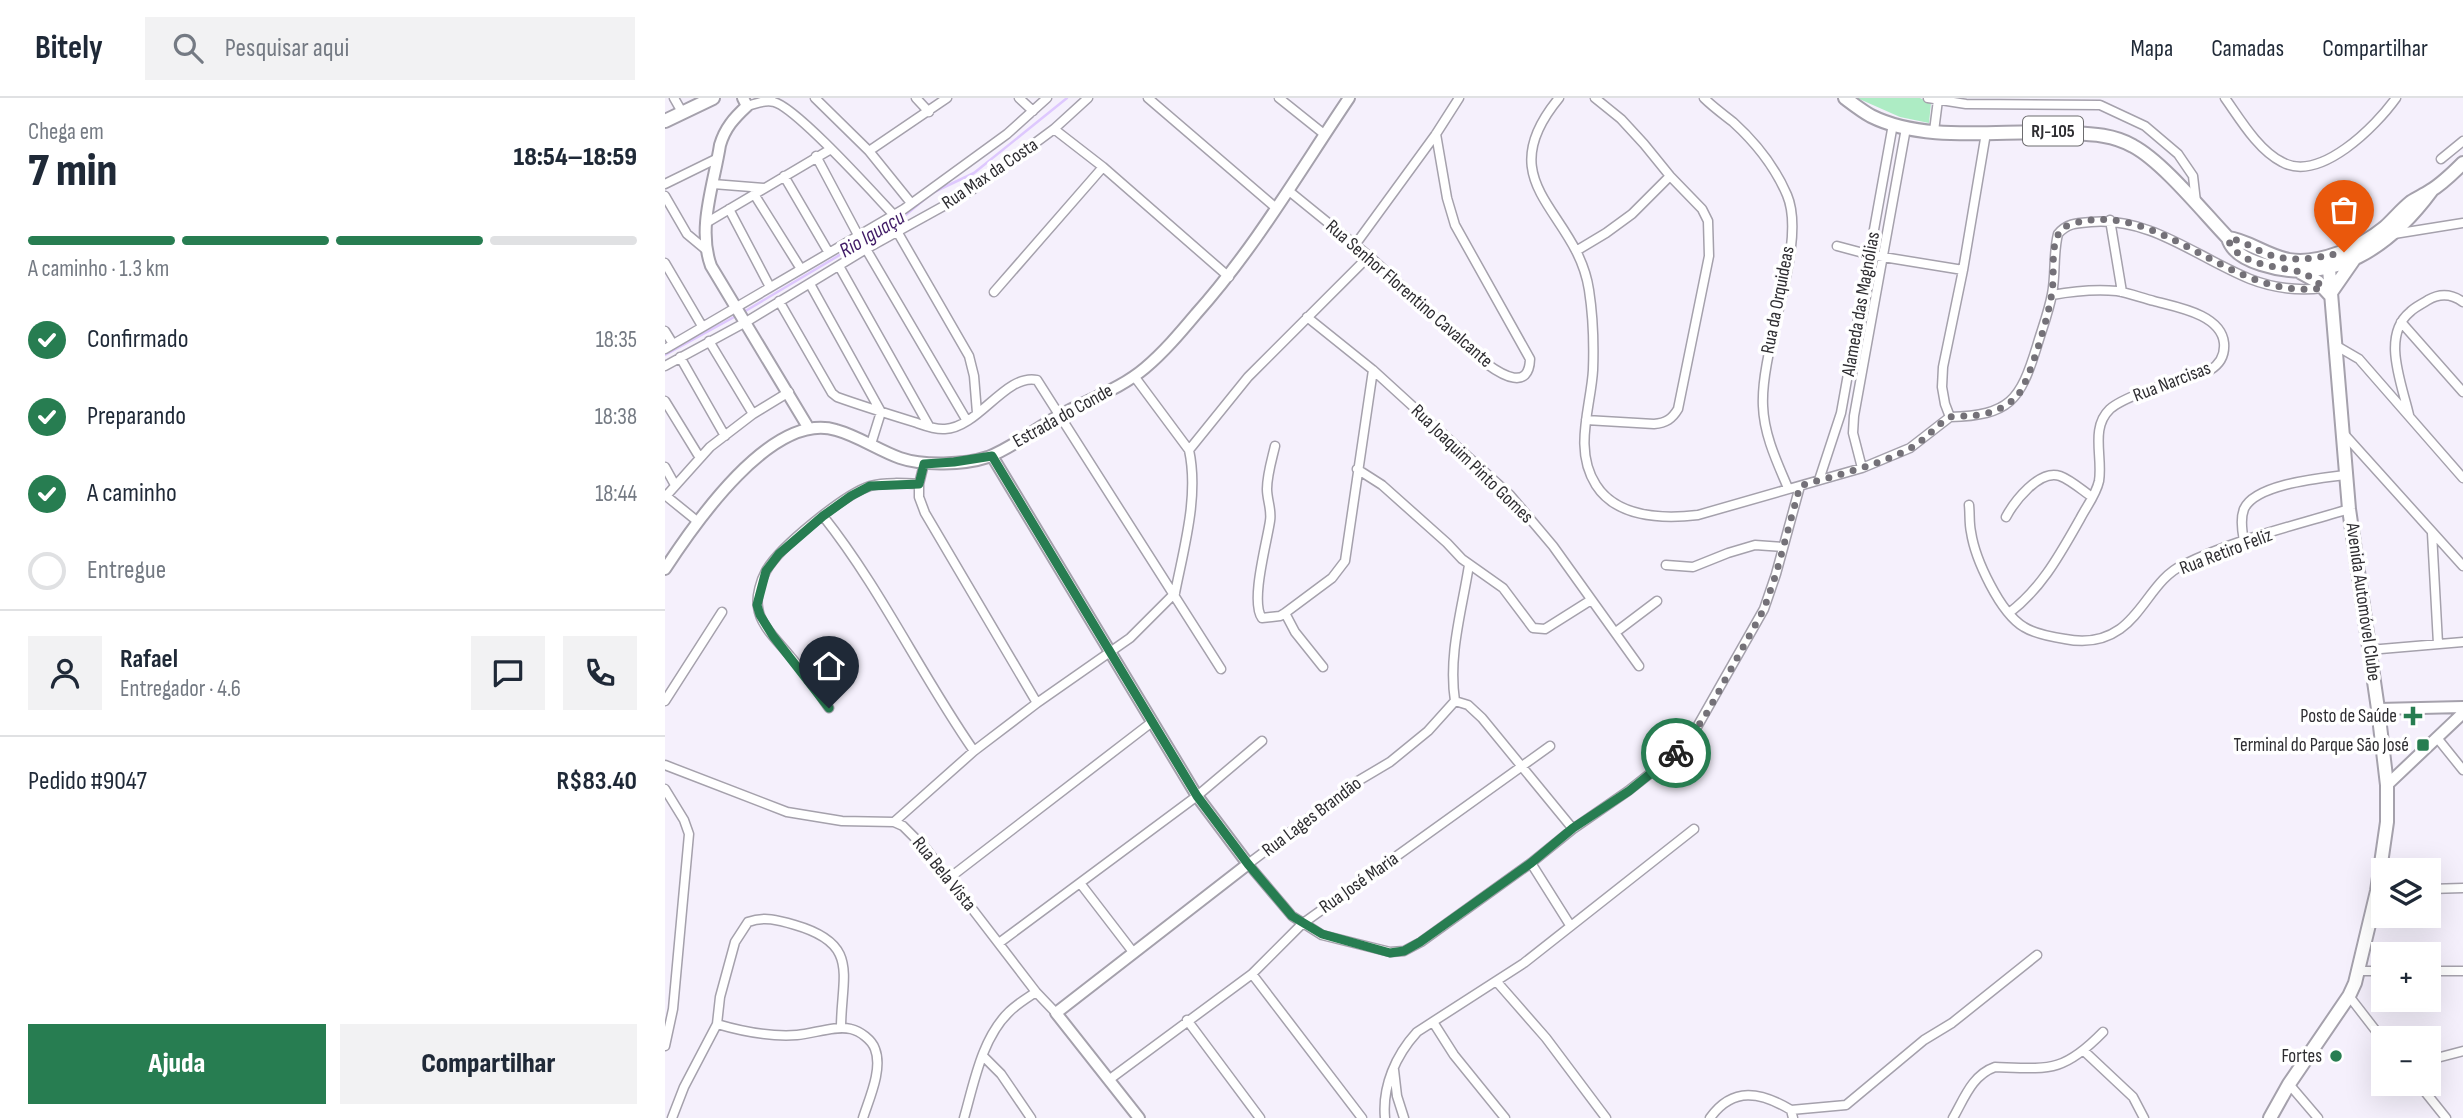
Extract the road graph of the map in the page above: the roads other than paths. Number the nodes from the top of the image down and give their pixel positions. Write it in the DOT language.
graph roads {
  1 [pos="674,98"];
  2 [pos="713,98"];
  3 [pos="815,98"];
  4 [pos="916,98"];
  5 [pos="947,98"];
  6 [pos="1019,98"];
  7 [pos="1047,98"];
  8 [pos="1088,98"];
  9 [pos="1148,98"];
  10 [pos="1279,98"];
  11 [pos="1349,98"];
  12 [pos="1448,98"];
  13 [pos="1559,98"];
  14 [pos="1595,98"];
  15 [pos="1704,98"];
  16 [pos="1845,98"];
  17 [pos="1928,98"];
  18 [pos="2224,98"];
  19 [pos="2396,98"];
  20 [pos="768,99"];
  21 [pos="1938,100"];
  22 [pos="1458,101"];
  23 [pos="745,102"];
  24 [pos="1033,111"];
  25 [pos="682,112"];
  26 [pos="929,112"];
  27 [pos="665,121"];
  28 [pos="1899,126"];
  29 [pos="1054,129"];
  30 [pos="1934,131"];
  31 [pos="1986,133"];
  32 [pos="1324,134"];
  33 [pos="1436,134"];
  34 [pos="2463,141"];
  35 [pos="831,149"];
  36 [pos="869,151"];
  37 [pos="816,156"];
  38 [pos="718,158"];
  39 [pos="2441,159"];
  40 [pos="2463,163"];
  41 [pos="1104,167"];
  42 [pos="784,176"];
  43 [pos="1670,176"];
  44 [pos="665,184"];
  45 [pos="713,184"];
  46 [pos="764,188"];
  47 [pos="2432,190"];
  48 [pos="1289,191"];
  49 [pos="754,194"];
  50 [pos="665,196"];
  51 [pos="911,203"];
  52 [pos="2196,204"];
  53 [pos="1276,208"];
  54 [pos="729,209"];
  55 [pos="894,215"];
  56 [pos="2111,220"];
  57 [pos="706,223"];
  58 [pos="2463,223"];
  59 [pos="898,233"];
  60 [pos="858,235"];
  61 [pos="2391,235"];
  62 [pos="2228,239"];
  63 [pos="1355,245"];
  64 [pos="1837,246"];
  65 [pos="705,249"];
  66 [pos="866,249"];
  67 [pos="1576,251"];
  68 [pos="829,253"];
  69 [pos="1871,255"];
  70 [pos="2349,255"];
  71 [pos="1369,256"];
  72 [pos="1883,257"];
  73 [pos="2307,260"];
  74 [pos="665,263"];
  75 [pos="839,266"];
  76 [pos="801,269"];
  77 [pos="2329,269"];
  78 [pos="1963,271"];
  79 [pos="2298,271"];
  80 [pos="1229,277"];
  81 [pos="810,284"];
  82 [pos="770,288"];
  83 [pos="2327,291"];
  84 [pos="995,292"];
  85 [pos="2122,292"];
  86 [pos="2052,295"];
  87 [pos="779,302"];
  88 [pos="2463,302"];
  89 [pos="736,306"];
  90 [pos="1307,317"];
  91 [pos="746,321"];
  92 [pos="2401,322"];
  93 [pos="702,326"];
  94 [pos="665,331"];
  95 [pos="1857,332"];
  96 [pos="1868,334"];
  97 [pos="709,341"];
  98 [pos="2334,344"];
  99 [pos="669,346"];
  100 [pos="680,357"];
  101 [pos="665,366"];
  102 [pos="1373,370"];
  103 [pos="1134,376"];
  104 [pos="2463,391"];
  105 [pos="789,392"];
  106 [pos="665,401"];
  107 [pos="881,412"];
  108 [pos="977,413"];
  109 [pos="753,414"];
  110 [pos="1060,415"];
  111 [pos="1950,416"];
  112 [pos="2409,417"];
  113 [pos="1586,420"];
  114 [pos="967,421"];
  115 [pos="929,426"];
  116 [pos="808,427"];
  117 [pos="2342,432"];
  118 [pos="725,436"];
  119 [pos="871,444"];
  120 [pos="1275,446"];
  121 [pos="1189,450"];
  122 [pos="992,456"];
  123 [pos="700,458"];
  124 [pos="924,464"];
  125 [pos="665,467"];
  126 [pos="1862,468"];
  127 [pos="1357,469"];
  128 [pos="2345,475"];
  129 [pos="2463,478"];
  130 [pos="1819,480"];
  131 [pos="919,484"];
  132 [pos="675,485"];
  133 [pos="1800,486"];
  134 [pos="1788,488"];
  135 [pos="665,496"];
  136 [pos="2092,497"];
  137 [pos="1969,505"];
  138 [pos="2349,509"];
  139 [pos="823,516"];
  140 [pos="2006,517"];
  141 [pos="697,521"];
  142 [pos="2431,533"];
  143 [pos="2244,541"];
  144 [pos="1782,547"];
  145 [pos="1469,565"];
  146 [pos="1666,565"];
  147 [pos="2463,566"];
  148 [pos="665,569"];
  149 [pos="1175,593"];
  150 [pos="1591,600"];
  151 [pos="1657,601"];
  152 [pos="722,612"];
  153 [pos="1285,612"];
  154 [pos="2009,612"];
  155 [pos="1616,632"];
  156 [pos="2463,642"];
  157 [pos="2438,644"];
  158 [pos="2369,650"];
  159 [pos="1109,651"];
  160 [pos="1639,666"];
  161 [pos="1323,667"];
  162 [pos="1221,669"];
  163 [pos="665,701"];
  164 [pos="1455,701"];
  165 [pos="1037,703"];
  166 [pos="2463,707"];
  167 [pos="829,708"];
  168 [pos="2378,709"];
  169 [pos="2463,713"];
  170 [pos="1152,722"];
  171 [pos="2438,739"];
  172 [pos="1262,741"];
  173 [pos="1550,746"];
  174 [pos="974,751"];
  175 [pos="665,765"];
  176 [pos="1521,767"];
  177 [pos="2463,770"];
  178 [pos="2387,785"];
  179 [pos="665,789"];
  180 [pos="1197,796"];
  181 [pos="894,822"];
  182 [pos="1573,828"];
  183 [pos="1694,829"];
  184 [pos="2383,858"];
  185 [pos="1531,863"];
  186 [pos="1248,864"];
  187 [pos="948,879"];
  188 [pos="1080,883"];
  189 [pos="2463,888"];
  190 [pos="2441,889"];
  191 [pos="1302,924"];
  192 [pos="2371,924"];
  193 [pos="1570,925"];
  194 [pos="999,943"];
  195 [pos="1133,952"];
  196 [pos="2037,955"];
  197 [pos="2358,971"];
  198 [pos="2371,971"];
  199 [pos="2441,971"];
  200 [pos="2463,971"];
  201 [pos="1252,974"];
  202 [pos="1497,982"];
  203 [pos="1036,992"];
  204 [pos="2349,996"];
  205 [pos="1056,1013"];
  206 [pos="1187,1020"];
  207 [pos="1433,1022"];
  208 [pos="717,1024"];
  209 [pos="2372,1026"];
  210 [pos="841,1028"];
  211 [pos="2103,1032"];
  212 [pos="665,1046"];
  213 [pos="2084,1051"];
  214 [pos="2463,1051"];
  215 [pos="983,1056"];
  216 [pos="2441,1057"];
  217 [pos="1393,1068"];
  218 [pos="1110,1079"];
  219 [pos="2290,1084"];
  220 [pos="2428,1096"];
  221 [pos="1792,1114"];
  222 [pos="673,1118"];
  223 [pos="863,1118"];
  224 [pos="964,1118"];
  225 [pos="1031,1118"];
  226 [pos="1139,1118"];
  227 [pos="1260,1118"];
  228 [pos="1362,1118"];
  229 [pos="1385,1118"];
  230 [pos="1403,1118"];
  231 [pos="1505,1118"];
  232 [pos="1606,1118"];
  233 [pos="1710,1118"];
  234 [pos="1953,1118"];
  235 [pos="2144,1118"];
  236 [pos="2270,1118"];
  237 [pos="2318,1118"];
  238 [pos="2446,1118"];
  1 -- 25 [label="street"];
  2 -- 25 [label="main road"];
  3 -- 36 [label="street"];
  4 -- 26 [label="street"];
  5 -- 26 [label="street"];
  6 -- 24 [label="street"];
  7 -- 24 [label="street, Rua Max da Costa"];
  8 -- 29 [label="street, Rua Max da Costa"];
  9 -- 53 [label="street"];
  10 -- 32 [label="street"];
  11 -- 32 [label="street, Estrada do Conde"];
  12 -- 22 [label="street"];
  13 -- 67 [label="street"];
  14 -- 43 [label="street"];
  15 -- 134 [label="street, Rua da Orquideas"];
  16 -- 28 [label="main road, RJ-105"];
  17 -- 21 [label="street"];
  18 -- 19 [label="street"];
  20 -- 23 [label="street"];
  20 -- 35 [label="street"];
  21 -- 30 [label="street"];
  21 -- 52 [label="street"];
  22 -- 33 [label="street"];
  23 -- 38 [label="street"];
  24 -- 51 [label="street, Rua Max da Costa"];
  25 -- 27 [label="main road"];
  26 -- 36 [label="street"];
  28 -- 30 [label="main road, RJ-105"];
  28 -- 69 [label="street, Alameda das Magnólias"];
  28 -- 72 [label="street, Alameda das Magnólias"];
  29 -- 41 [label="street"];
  29 -- 59 [label="street, Rua Max da Costa"];
  30 -- 31 [label="main road, RJ-105"];
  31 -- 52 [label="main road, RJ-105"];
  31 -- 78 [label="street"];
  32 -- 48 [label="street, Estrada do Conde"];
  33 -- 63 [label="street"];
  33 -- 71 [label="street, Rua Senhor Florentino Cavalcante"];
  34 -- 39 [label="street"];
  35 -- 37 [label="street"];
  35 -- 55 [label="street"];
  36 -- 51 [label="street"];
  37 -- 42 [label="street"];
  37 -- 60 [label="street"];
  38 -- 44 [label="street"];
  38 -- 45 [label="street"];
  40 -- 47 [label="main road, RJ-105"];
  41 -- 80 [label="street"];
  41 -- 84 [label="street"];
  42 -- 46 [label="street"];
  42 -- 68 [label="street"];
  43 -- 67 [label="street"];
  43 -- 113 [label="street"];
  45 -- 46 [label="street"];
  45 -- 57 [label="street"];
  46 -- 49 [label="street"];
  47 -- 61 [label="main road, RJ-105"];
  47 -- 70 [label="main road, RJ-105"];
  48 -- 53 [label="street, Estrada do Conde"];
  48 -- 63 [label="street, Rua Senhor Florentino Cavalcante"];
  49 -- 54 [label="street"];
  49 -- 76 [label="street"];
  50 -- 65 [label="street"];
  51 -- 55 [label="street, Rua Max da Costa"];
  52 -- 62 [label="main road, RJ-105"];
  53 -- 80 [label="street, Estrada do Conde"];
  54 -- 57 [label="street"];
  54 -- 82 [label="street"];
  55 -- 60 [label="street, Rua Max da Costa"];
  56 -- 83 [label="street"];
  56 -- 85 [label="street"];
  56 -- 86 [label="street"];
  57 -- 65 [label="street"];
  58 -- 61 [label="street"];
  59 -- 66 [label="street, Rua Max da Costa"];
  59 -- 108 [label="street"];
  60 -- 68 [label="street, Rua Max da Costa"];
  61 -- 70 [label="main road, RJ-105"];
  62 -- 73 [label="main road, RJ-105"];
  62 -- 79 [label="main road, RJ-105"];
  63 -- 71 [label="street, Rua Senhor Florentino Cavalcante"];
  64 -- 69 [label="street"];
  65 -- 89 [label="street"];
  66 -- 75 [label="street, Rua Max da Costa"];
  66 -- 114 [label="street"];
  67 -- 113 [label="street"];
  68 -- 76 [label="street, Rua Max da Costa"];
  69 -- 72 [label="street"];
  69 -- 95 [label="street, Alameda das Magnólias"];
  70 -- 73 [label="main road, RJ-105"];
  70 -- 77 [label="main road"];
  70 -- 83 [label="main road"];
  71 -- 90 [label="street"];
  72 -- 78 [label="street"];
  72 -- 96 [label="street, Alameda das Magnólias"];
  73 -- 77 [label="main road"];
  74 -- 93 [label="street"];
  75 -- 81 [label="street, Rua Max da Costa"];
  75 -- 115 [label="street"];
  76 -- 82 [label="street, Rua Max da Costa"];
  77 -- 79 [label="main road, RJ-105"];
  77 -- 83 [label="main road, Avenida Automóvel Clube"];
  78 -- 111 [label="street"];
  79 -- 83 [label="main road"];
  80 -- 103 [label="street, Estrada do Conde"];
  81 -- 87 [label="street, Rua Max da Costa"];
  81 -- 107 [label="street"];
  82 -- 89 [label="street, Rua Max da Costa"];
  83 -- 98 [label="main road, Avenida Automóvel Clube"];
  85 -- 86 [label="street, Rua Narcisas"];
  85 -- 136 [label="street, Rua Narcisas"];
  86 -- 111 [label="street"];
  87 -- 91 [label="street, Rua Max da Costa"];
  87 -- 107 [label="street"];
  88 -- 92 [label="street"];
  89 -- 91 [label="street"];
  89 -- 93 [label="street, Rua Max da Costa"];
  90 -- 102 [label="street, Rua Joaquim Pinto Gomes"];
  90 -- 121 [label="street"];
  91 -- 97 [label="street, Rua Max da Costa"];
  91 -- 105 [label="street"];
  92 -- 104 [label="street"];
  92 -- 112 [label="street"];
  93 -- 99 [label="street, Rua Max da Costa"];
  94 -- 99 [label="street"];
  95 -- 96 [label="street"];
  95 -- 130 [label="street, Alameda das Magnólias"];
  96 -- 126 [label="street, Alameda das Magnólias"];
  97 -- 100 [label="street, Rua Max da Costa"];
  97 -- 109 [label="street"];
  98 -- 112 [label="street"];
  98 -- 117 [label="main road, Avenida Automóvel Clube"];
  100 -- 101 [label="street, Rua Max da Costa"];
  100 -- 118 [label="street"];
  102 -- 127 [label="street"];
  102 -- 150 [label="street, Rua Joaquim Pinto Gomes"];
  103 -- 110 [label="street, Estrada do Conde"];
  103 -- 121 [label="street"];
  105 -- 109 [label="street"];
  105 -- 116 [label="street"];
  106 -- 123 [label="street"];
  107 -- 115 [label="street"];
  107 -- 119 [label="street"];
  108 -- 110 [label="street"];
  108 -- 114 [label="street"];
  109 -- 118 [label="street"];
  110 -- 122 [label="street, Estrada do Conde"];
  110 -- 149 [label="street"];
  111 -- 126 [label="street"];
  112 -- 129 [label="street"];
  113 -- 134 [label="street"];
  114 -- 115 [label="street"];
  116 -- 119 [label="street, Estrada do Conde"];
  116 -- 141 [label="street"];
  117 -- 128 [label="main road, Avenida Automóvel Clube"];
  117 -- 142 [label="street"];
  118 -- 123 [label="street"];
  119 -- 124 [label="street, Estrada do Conde"];
  120 -- 153 [label="street"];
  121 -- 149 [label="street"];
  122 -- 124 [label="street, Estrada do Conde"];
  122 -- 159 [label="street"];
  123 -- 132 [label="street"];
  124 -- 131 [label="street"];
  125 -- 132 [label="street"];
  126 -- 130 [label="street"];
  127 -- 145 [label="street"];
  127 -- 153 [label="street"];
  128 -- 138 [label="main road, Avenida Automóvel Clube"];
  128 -- 143 [label="street"];
  130 -- 133 [label="street"];
  131 -- 139 [label="street"];
  131 -- 165 [label="street"];
  132 -- 135 [label="street"];
  133 -- 134 [label="street"];
  133 -- 144 [label="street"];
  135 -- 141 [label="street"];
  136 -- 140 [label="street"];
  136 -- 154 [label="street, Rua Narcisas"];
  137 -- 154 [label="street"];
  138 -- 143 [label="street, Rua Retiro Feliz"];
  138 -- 158 [label="main road, Avenida Automóvel Clube"];
  139 -- 167 [label="street"];
  139 -- 174 [label="street"];
  141 -- 148 [label="street"];
  142 -- 147 [label="street"];
  142 -- 157 [label="street"];
  143 -- 154 [label="street, Rua Retiro Feliz"];
  144 -- 146 [label="street"];
  144 -- 182 [label="street"];
  145 -- 150 [label="street"];
  145 -- 164 [label="street"];
  149 -- 159 [label="street"];
  149 -- 162 [label="street"];
  150 -- 155 [label="street, Rua Joaquim Pinto Gomes"];
  151 -- 155 [label="street"];
  152 -- 163 [label="street"];
  153 -- 161 [label="street"];
  155 -- 160 [label="street, Rua Joaquim Pinto Gomes"];
  156 -- 157 [label="street"];
  157 -- 158 [label="street"];
  158 -- 168 [label="main road, Avenida Automóvel Clube"];
  159 -- 165 [label="street"];
  159 -- 170 [label="street"];
  164 -- 176 [label="street"];
  164 -- 186 [label="street, Rua Lages Brandão"];
  165 -- 174 [label="street"];
  166 -- 168 [label="street"];
  168 -- 178 [label="main road, Avenida Automóvel Clube"];
  169 -- 171 [label="street"];
  170 -- 180 [label="street"];
  170 -- 187 [label="street"];
  171 -- 177 [label="street"];
  171 -- 178 [label="street"];
  172 -- 180 [label="street"];
  173 -- 176 [label="street, Rua José Maria"];
  174 -- 181 [label="street"];
  175 -- 181 [label="street, Rua Bela Vista"];
  176 -- 182 [label="street"];
  176 -- 191 [label="street, Rua José Maria"];
  178 -- 184 [label="main road, Avenida Automóvel Clube"];
  179 -- 212 [label="street"];
  180 -- 186 [label="street"];
  180 -- 188 [label="street"];
  181 -- 187 [label="street, Rua Bela Vista"];
  182 -- 185 [label="street"];
  183 -- 193 [label="street"];
  185 -- 191 [label="street"];
  185 -- 193 [label="street"];
  186 -- 191 [label="street"];
  186 -- 195 [label="street, Rua Lages Brandão"];
  187 -- 194 [label="street, Rua Bela Vista"];
  188 -- 194 [label="street"];
  188 -- 195 [label="street"];
  189 -- 190 [label="street"];
  191 -- 201 [label="street, Rua José Maria"];
  192 -- 197 [label="main road, Avenida Automóvel Clube"];
  193 -- 202 [label="street"];
  194 -- 203 [label="street, Rua Bela Vista"];
  195 -- 205 [label="street, Rua Lages Brandão"];
  196 -- 221 [label="street"];
  197 -- 198 [label="street"];
  197 -- 204 [label="main road, Avenida Automóvel Clube"];
  199 -- 200 [label="street"];
  201 -- 206 [label="street, Rua José Maria"];
  201 -- 228 [label="street"];
  202 -- 207 [label="street"];
  202 -- 232 [label="street"];
  203 -- 205 [label="street, Rua Bela Vista"];
  203 -- 215 [label="street"];
  204 -- 209 [label="street"];
  204 -- 219 [label="main road, Avenida Automóvel Clube"];
  205 -- 218 [label="street, Rua Bela Vista"];
  206 -- 218 [label="street, Rua José Maria"];
  206 -- 227 [label="street"];
  207 -- 217 [label="street"];
  207 -- 231 [label="street"];
  208 -- 210 [label="street"];
  208 -- 210 [label="street"];
  208 -- 222 [label="street"];
  210 -- 223 [label="street"];
  211 -- 213 [label="street"];
  213 -- 234 [label="street"];
  213 -- 235 [label="street"];
  214 -- 216 [label="street"];
  215 -- 224 [label="street"];
  215 -- 225 [label="street"];
  217 -- 229 [label="street"];
  217 -- 230 [label="street"];
  218 -- 226 [label="street, Rua Bela Vista"];
  219 -- 236 [label="main road, Avenida Automóvel Clube"];
  219 -- 237 [label="street"];
  220 -- 238 [label="street"];
  221 -- 233 [label="street"];
}
